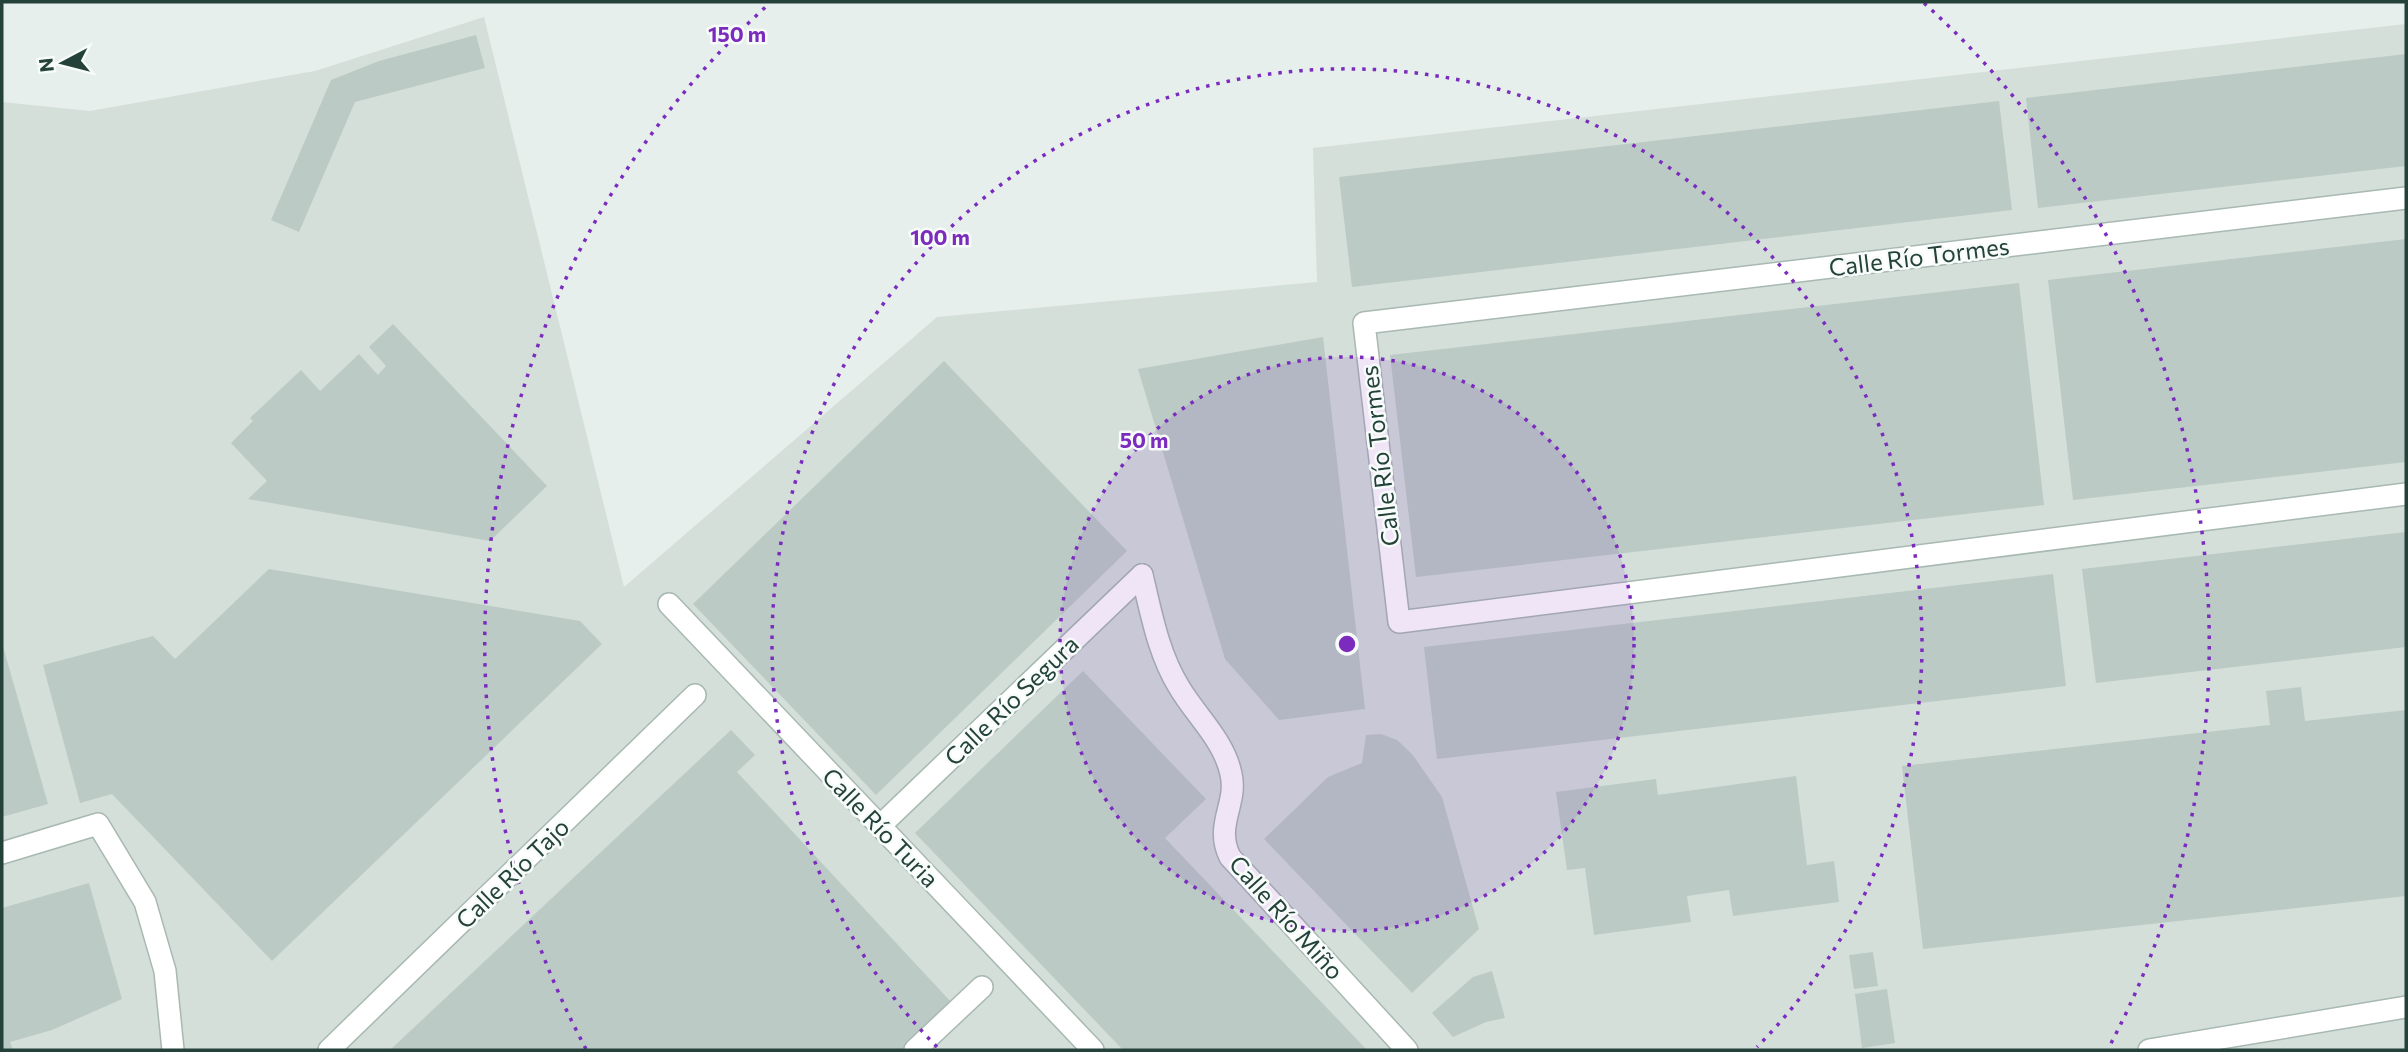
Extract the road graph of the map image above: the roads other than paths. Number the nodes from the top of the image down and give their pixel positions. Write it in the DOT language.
graph roads {
  1 [pos="2406,198"];
  2 [pos="2406,494"];
  3 [pos="1142,575"];
  4 [pos="669,604"];
  5 [pos="695,695"];
  6 [pos="881,825"];
  7 [pos="2,853"];
  8 [pos="982,987"];
  9 [pos="2406,1007"];
  10 [pos="2171,1049"];
  11 [pos="173,1050"];
  12 [pos="329,1050"];
  13 [pos="915,1050"];
  14 [pos="1093,1050"];
  15 [pos="1407,1050"];
  16 [pos="2149,1050"];
  1 -- 2 [label="street, Calle Río Tormes"];
  3 -- 6 [label="street, Calle Río Segura"];
  3 -- 15 [label="street, Calle Río Miño"];
  4 -- 6 [label="street, Calle Río Turia"];
  5 -- 12 [label="street, Calle Río Tajo"];
  6 -- 14 [label="street, Calle Río Turia"];
  7 -- 11 [label="street"];
  8 -- 13 [label="street"];
  9 -- 10 [label="street"];
  10 -- 16 [label="street"];
}
